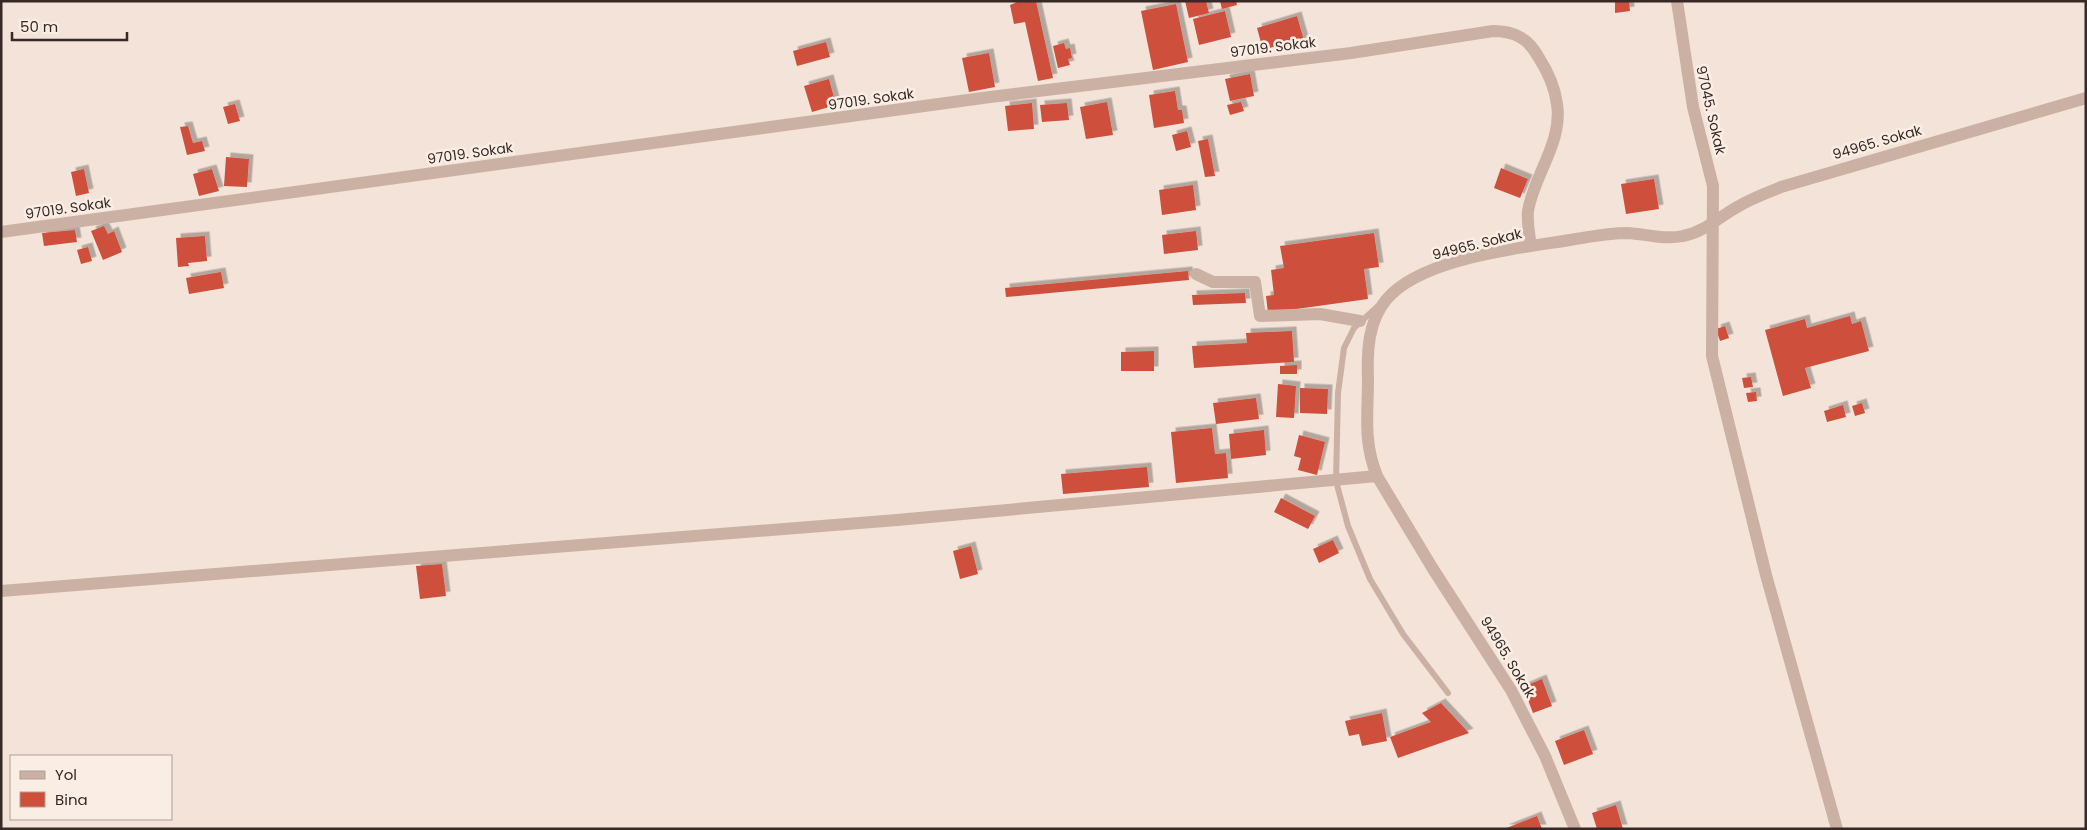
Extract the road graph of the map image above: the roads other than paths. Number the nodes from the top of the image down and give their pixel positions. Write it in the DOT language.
graph roads {
  1 [pos="1677,1"];
  2 [pos="2086,98"];
  3 [pos="1712,224"];
  4 [pos="1,232"];
  5 [pos="1531,246"];
  6 [pos="1196,274"];
  7 [pos="1386,300"];
  8 [pos="1360,321"];
  9 [pos="1377,476"];
  10 [pos="1336,481"];
  11 [pos="1,591"];
  12 [pos="1448,693"];
  13 [pos="1575,829"];
  14 [pos="1837,829"];
  1 -- 3 [label="street, 97045. Sokak"];
  2 -- 3 [label="street, 94965. Sokak"];
  3 -- 5 [label="street, 94965. Sokak"];
  3 -- 14 [label="street, 97045. Sokak"];
  4 -- 5 [label="street, 97019. Sokak"];
  5 -- 7 [label="street, 94965. Sokak"];
  6 -- 8 [label="street"];
  7 -- 8 [label="lane"];
  7 -- 9 [label="street, 94965. Sokak"];
  8 -- 10 [label="lane"];
  9 -- 10 [label="street"];
  9 -- 13 [label="street, 94965. Sokak"];
  10 -- 11 [label="street"];
  10 -- 12 [label="lane"];
}
